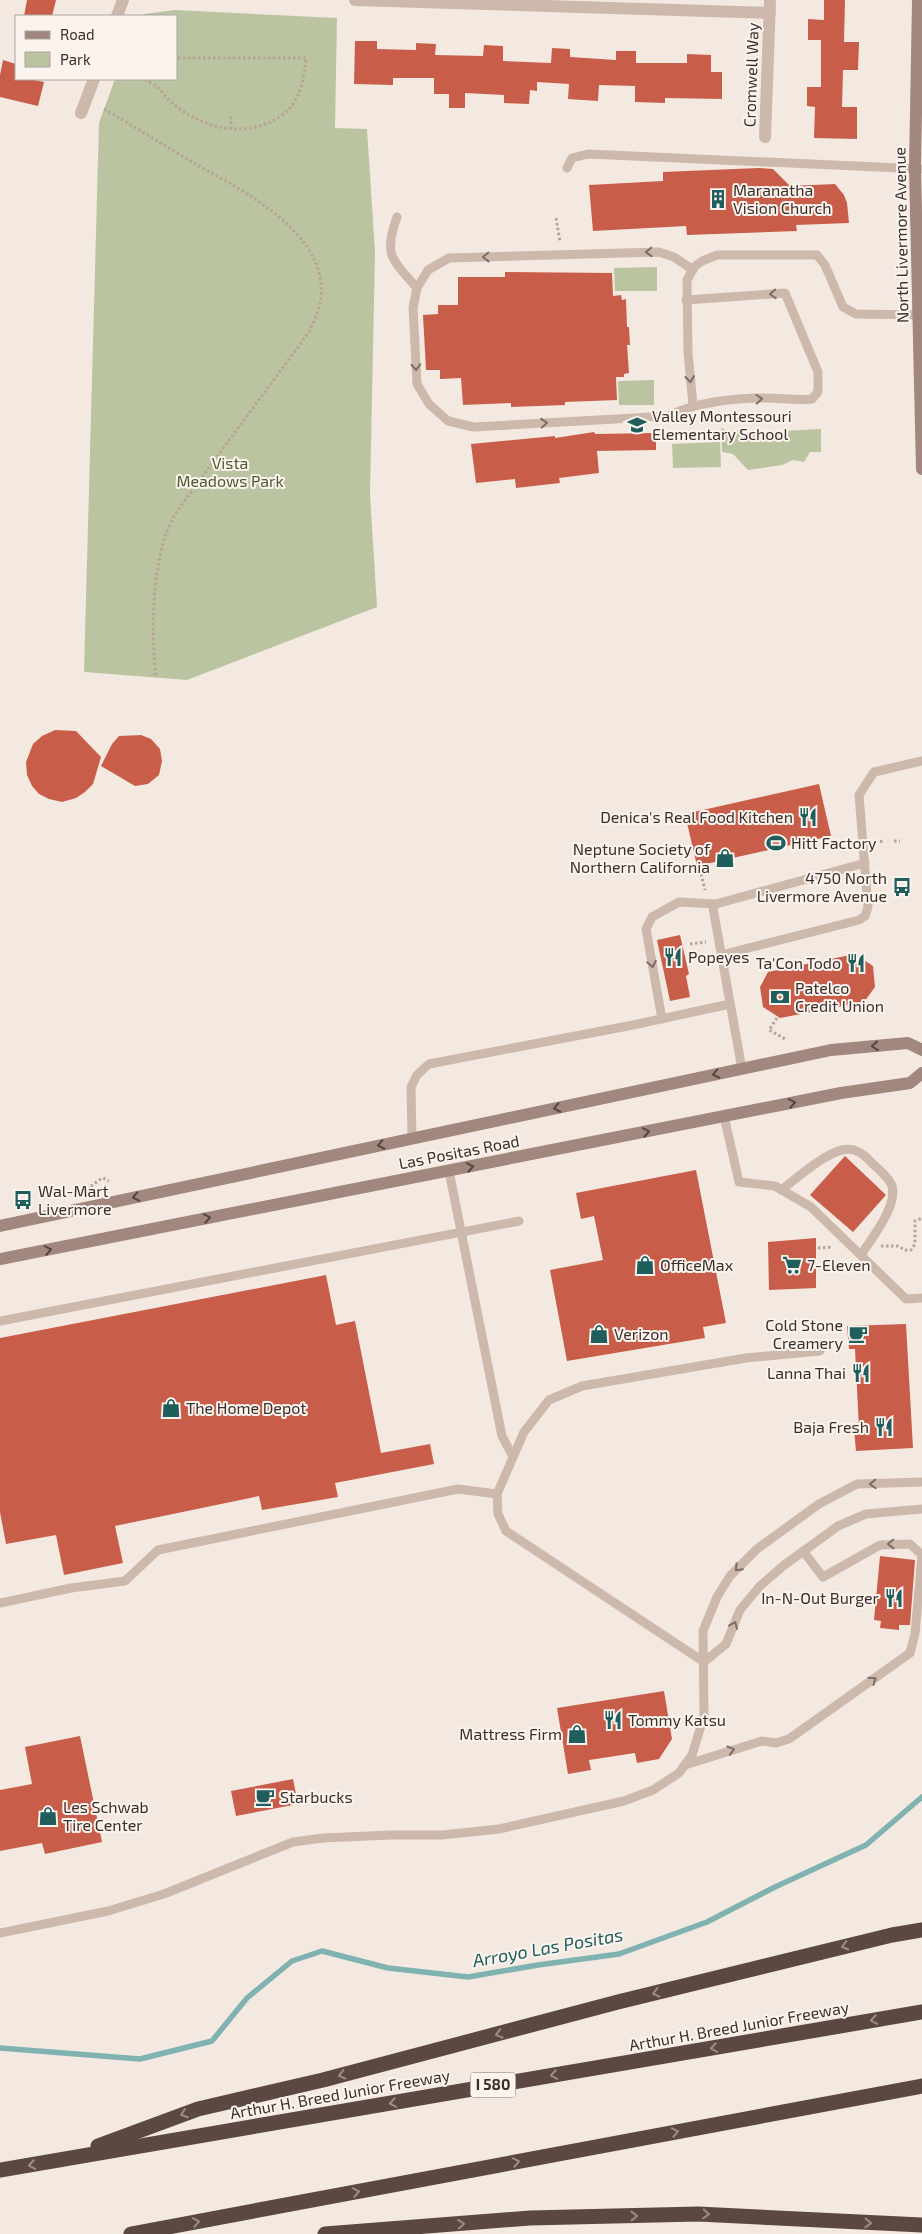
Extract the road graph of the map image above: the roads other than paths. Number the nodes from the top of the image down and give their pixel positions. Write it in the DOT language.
graph roads {
  1 [pos="123,0"];
  2 [pos="355,0"];
  3 [pos="770,0"];
  4 [pos="918,0"];
  5 [pos="770,14"];
  6 [pos="117,15"];
  7 [pos="94,80"];
  8 [pos="81,113"];
  9 [pos="765,137"];
  10 [pos="567,168"];
  11 [pos="919,168"];
  12 [pos="397,217"];
  13 [pos="693,270"];
  14 [pos="417,288"];
  15 [pos="686,300"];
  16 [pos="919,314"];
  17 [pos="693,405"];
  18 [pos="922,469"];
  19 [pos="922,761"];
  20 [pos="865,863"];
  21 [pos="716,904"];
  22 [pos="721,955"];
  23 [pos="730,1004"];
  24 [pos="662,1019"];
  25 [pos="922,1050"];
  26 [pos="742,1069"];
  27 [pos="922,1073"];
  28 [pos="724,1116"];
  29 [pos="412,1139"];
  30 [pos="449,1171"];
  31 [pos="781,1190"];
  32 [pos="519,1221"];
  33 [pos="0,1226"];
  34 [pos="460,1232"];
  35 [pos="861,1255"];
  36 [pos="0,1259"];
  37 [pos="922,1298"];
  38 [pos="0,1321"];
  39 [pos="820,1351"];
  40 [pos="513,1457"];
  41 [pos="922,1482"];
  42 [pos="497,1494"];
  43 [pos="922,1509"];
  44 [pos="803,1551"];
  45 [pos="0,1602"];
  46 [pos="704,1662"];
  47 [pos="685,1764"];
  48 [pos="922,1922"];
  49 [pos="922,1930"];
  50 [pos="0,1933"];
  51 [pos="892,1935"];
  52 [pos="922,2012"];
  53 [pos="922,2086"];
  54 [pos="64,2159"];
  55 [pos="0,2170"];
  56 [pos="893,2224"];
  57 [pos="922,2225"];
  58 [pos="131,2234"];
  59 [pos="325,2234"];
  60 [pos="907,2234"];
  1 -- 6 [label="street"];
  2 -- 5 [label="street"];
  3 -- 5 [label="street, Cromwell Way"];
  4 -- 11 [label="main road, North Livermore Avenue"];
  5 -- 9 [label="street, Cromwell Way"];
  7 -- 8 [label="street"];
  10 -- 11 [label="lane"];
  11 -- 16 [label="main road, North Livermore Avenue"];
  12 -- 14 [label="lane"];
  13 -- 14 [label="lane, one-way"];
  13 -- 15 [label="lane"];
  13 -- 16 [label="lane"];
  14 -- 17 [label="lane, one-way"];
  15 -- 17 [label="lane, one-way"];
  17 -- 15 [label="lane, one-way"];
  16 -- 18 [label="main road, North Livermore Avenue"];
  19 -- 20 [label="lane"];
  20 -- 21 [label="lane"];
  20 -- 22 [label="lane"];
  21 -- 22 [label="lane"];
  21 -- 24 [label="lane, one-way"];
  22 -- 23 [label="lane"];
  23 -- 24 [label="lane"];
  23 -- 26 [label="lane"];
  24 -- 29 [label="lane"];
  25 -- 26 [label="main road, Las Positas Road, one-way"];
  26 -- 29 [label="main road, Las Positas Road, one-way"];
  28 -- 27 [label="main road, Las Positas Road, one-way"];
  30 -- 28 [label="main road, Las Positas Road, one-way"];
  28 -- 31 [label="lane"];
  29 -- 33 [label="main road, Las Positas Road, one-way"];
  30 -- 34 [label="lane"];
  36 -- 30 [label="main road, Las Positas Road, one-way"];
  31 -- 35 [label="lane"];
  31 -- 35 [label="lane"];
  32 -- 34 [label="lane"];
  34 -- 38 [label="lane"];
  34 -- 40 [label="lane"];
  35 -- 37 [label="lane"];
  39 -- 40 [label="lane"];
  40 -- 42 [label="lane"];
  41 -- 46 [label="lane, one-way"];
  42 -- 45 [label="lane"];
  42 -- 46 [label="lane"];
  43 -- 44 [label="lane"];
  46 -- 44 [label="lane, one-way"];
  47 -- 44 [label="lane, one-way"];
  46 -- 47 [label="lane"];
  47 -- 50 [label="lane"];
  48 -- 51 [label="highway"];
  49 -- 51 [label="highway"];
  51 -- 54 [label="highway, one-way"];
  52 -- 54 [label="highway, Arthur H. Breed Junior Freeway / I 580, one-way"];
  58 -- 53 [label="highway, one-way"];
  54 -- 55 [label="highway, Arthur H. Breed Junior Freeway / I 580, one-way"];
  56 -- 57 [label="highway"];
  59 -- 56 [label="highway, one-way"];
  56 -- 60 [label="highway"];
}
